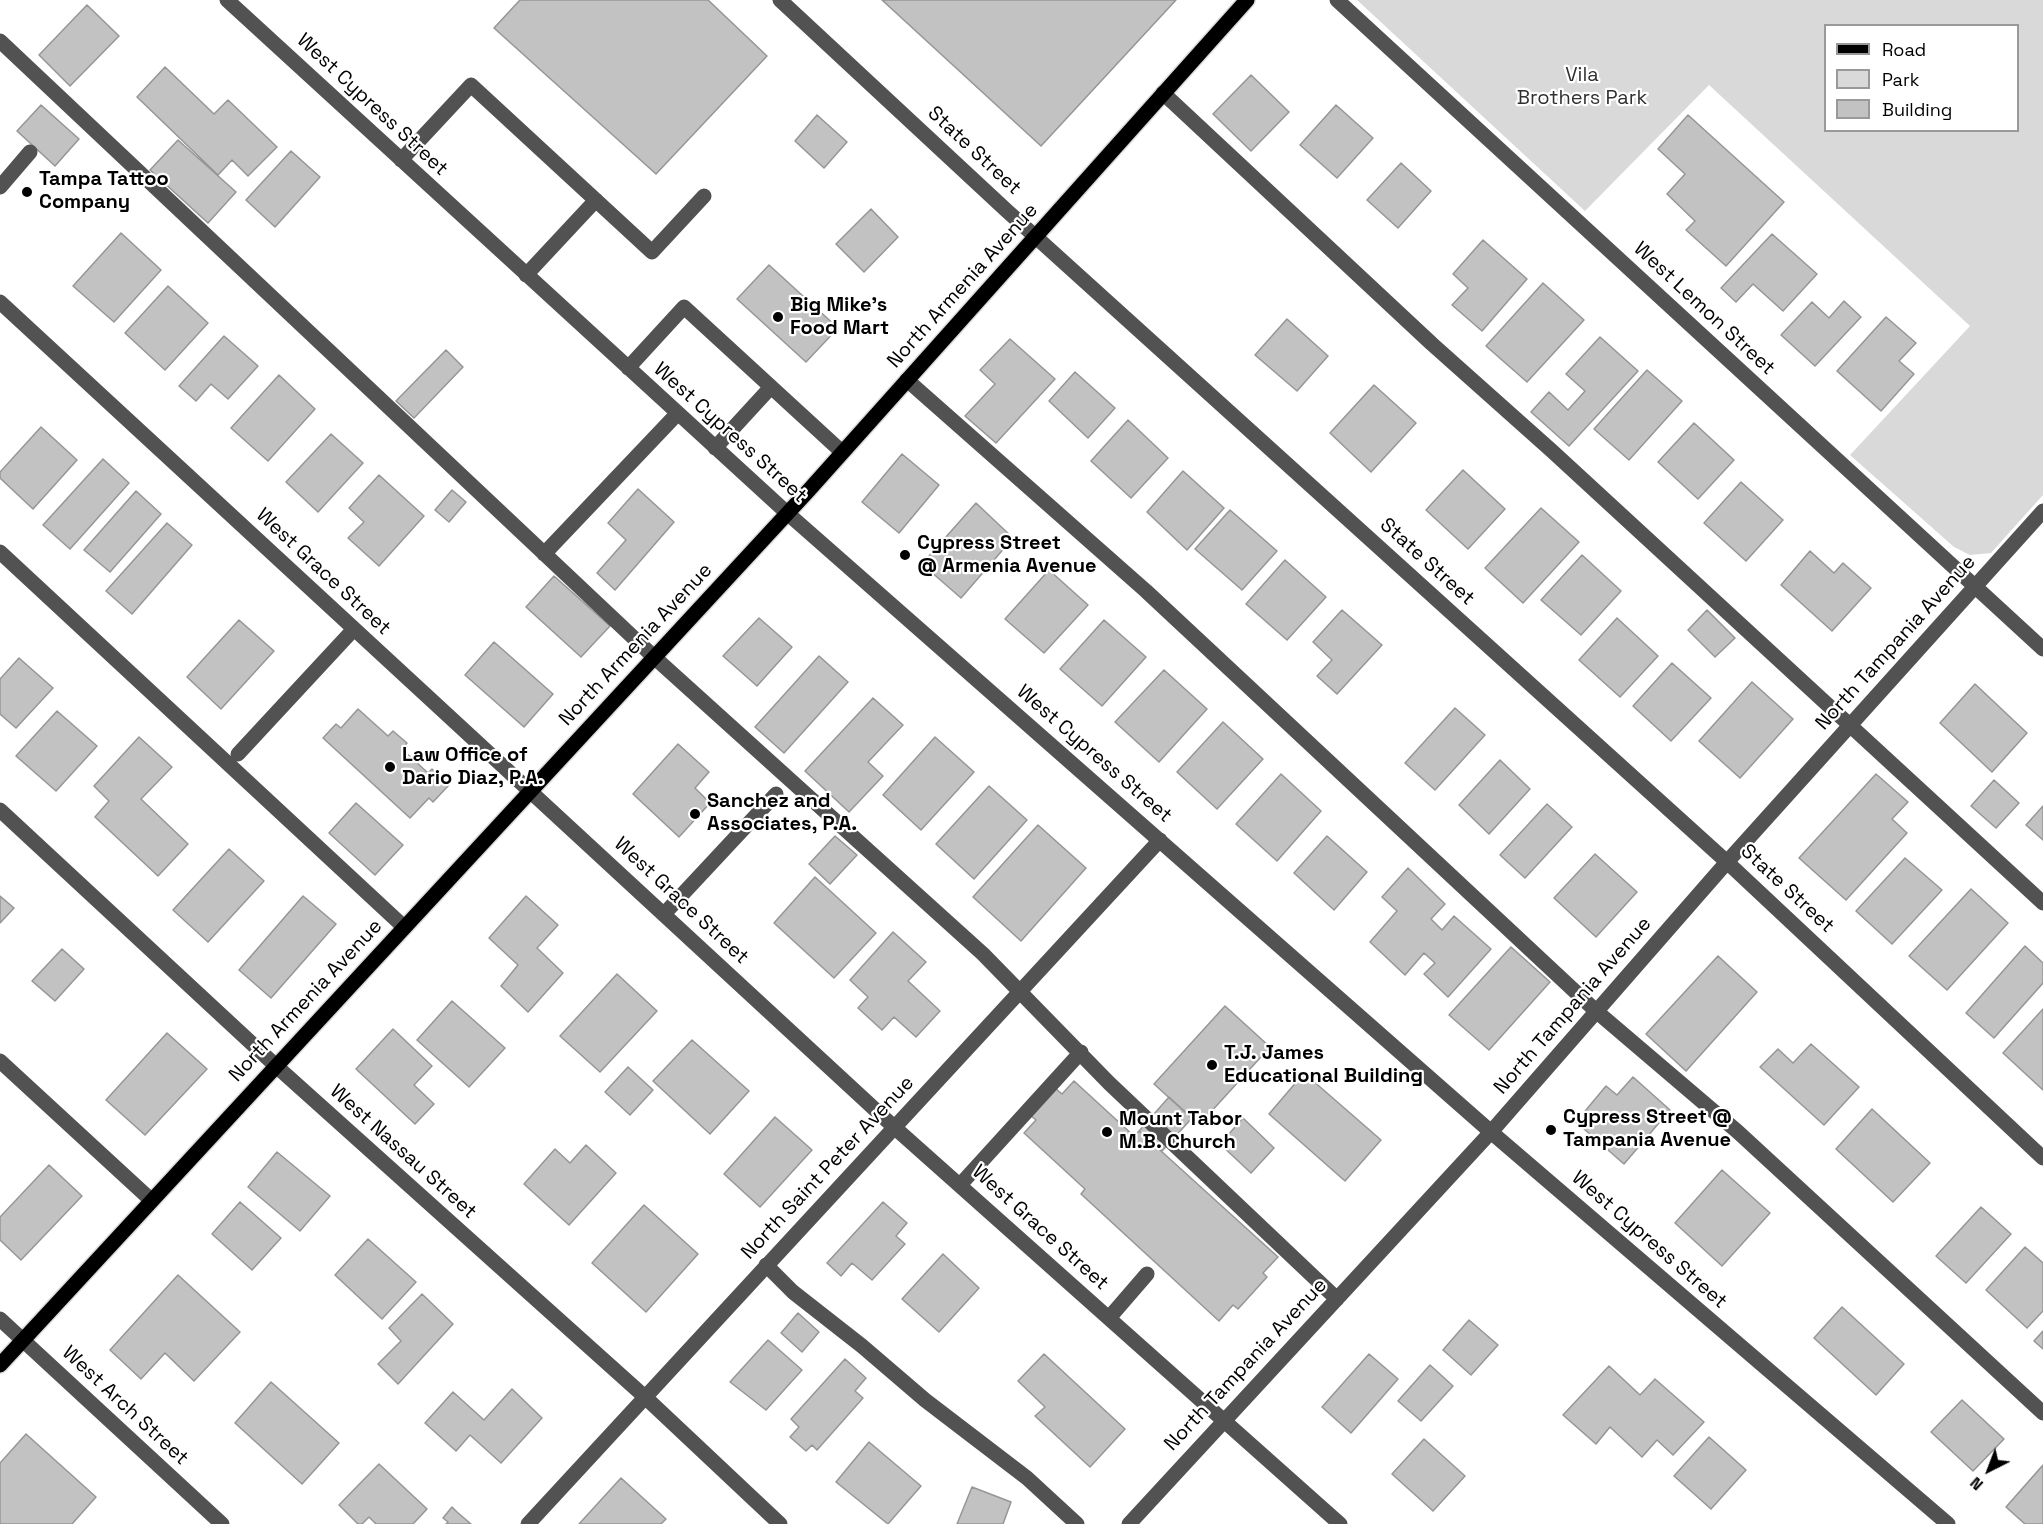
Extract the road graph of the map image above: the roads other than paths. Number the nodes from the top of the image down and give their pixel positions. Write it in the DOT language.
graph roads {
  1 [pos="227,0"];
  2 [pos="780,0"];
  3 [pos="1247,0"];
  4 [pos="1336,0"];
  5 [pos="0,41"];
  6 [pos="1163,93"];
  7 [pos="30,152"];
  8 [pos="401,160"];
  9 [pos="0,187"];
  10 [pos="704,196"];
  11 [pos="596,200"];
  12 [pos="1036,236"];
  13 [pos="526,275"];
  14 [pos="0,302"];
  15 [pos="628,368"];
  16 [pos="907,380"];
  17 [pos="771,387"];
  18 [pos="677,414"];
  19 [pos="715,448"];
  20 [pos="842,452"];
  21 [pos="786,512"];
  22 [pos="2043,512"];
  23 [pos="0,552"];
  24 [pos="544,554"];
  25 [pos="1975,587"];
  26 [pos="354,629"];
  27 [pos="2043,649"];
  28 [pos="654,657"];
  29 [pos="1849,727"];
  30 [pos="238,754"];
  31 [pos="529,790"];
  32 [pos="776,794"];
  33 [pos="0,810"];
  34 [pos="1160,840"];
  35 [pos="1727,862"];
  36 [pos="2043,903"];
  37 [pos="665,913"];
  38 [pos="404,927"];
  39 [pos="1019,993"];
  40 [pos="1596,1011"];
  41 [pos="1081,1052"];
  42 [pos="0,1061"];
  43 [pos="275,1065"];
  44 [pos="894,1127"];
  45 [pos="1491,1132"];
  46 [pos="2043,1158"];
  47 [pos="960,1185"];
  48 [pos="151,1200"];
  49 [pos="766,1265"];
  50 [pos="1147,1274"];
  51 [pos="1337,1299"];
  52 [pos="1109,1318"];
  53 [pos="0,1319"];
  54 [pos="23,1340"];
  55 [pos="0,1365"];
  56 [pos="645,1397"];
  57 [pos="2043,1413"];
  58 [pos="1222,1421"];
  59 [pos="222,1524"];
  60 [pos="528,1524"];
  61 [pos="780,1524"];
  62 [pos="1077,1524"];
  63 [pos="1129,1524"];
  64 [pos="1340,1524"];
  65 [pos="1948,1524"];
  1 -- 8 [label="street, West Cypress Street"];
  2 -- 12 [label="street, State Street"];
  3 -- 6 [label="main road, North Armenia Avenue"];
  4 -- 25 [label="street, West Lemon Street"];
  5 -- 24 [label="street"];
  6 -- 12 [label="main road, North Armenia Avenue"];
  6 -- 29 [label="street"];
  7 -- 9 [label="street"];
  8 -- 11 [label="street"];
  8 -- 13 [label="street, West Cypress Street"];
  10 -- 11 [label="street"];
  11 -- 13 [label="street"];
  12 -- 16 [label="main road, North Armenia Avenue"];
  12 -- 35 [label="street, State Street"];
  13 -- 15 [label="street, West Cypress Street"];
  14 -- 26 [label="street, West Grace Street"];
  15 -- 17 [label="street"];
  15 -- 18 [label="street, West Cypress Street"];
  16 -- 20 [label="main road, North Armenia Avenue"];
  16 -- 40 [label="street"];
  17 -- 19 [label="street"];
  17 -- 20 [label="street"];
  18 -- 19 [label="street, West Cypress Street"];
  18 -- 24 [label="street"];
  19 -- 21 [label="street, West Cypress Street"];
  20 -- 21 [label="main road, North Armenia Avenue"];
  21 -- 28 [label="main road, North Armenia Avenue"];
  21 -- 34 [label="street, West Cypress Street"];
  22 -- 25 [label="street, North Tampania Avenue"];
  23 -- 38 [label="street"];
  24 -- 28 [label="street"];
  25 -- 27 [label="street, West Lemon Street"];
  25 -- 29 [label="street, North Tampania Avenue"];
  26 -- 30 [label="street"];
  26 -- 31 [label="street, West Grace Street"];
  28 -- 31 [label="main road, North Armenia Avenue"];
  28 -- 39 [label="street"];
  29 -- 35 [label="street, North Tampania Avenue"];
  29 -- 36 [label="street"];
  31 -- 37 [label="street, West Grace Street"];
  31 -- 38 [label="main road, North Armenia Avenue"];
  32 -- 37 [label="street"];
  33 -- 43 [label="street, West Nassau Street"];
  34 -- 39 [label="street, North Saint Peter Avenue"];
  34 -- 45 [label="street, West Cypress Street"];
  35 -- 40 [label="street, North Tampania Avenue"];
  35 -- 46 [label="street, State Street"];
  37 -- 44 [label="street, West Grace Street"];
  38 -- 43 [label="main road, North Armenia Avenue"];
  39 -- 41 [label="street"];
  39 -- 44 [label="street, North Saint Peter Avenue"];
  40 -- 45 [label="street, North Tampania Avenue"];
  40 -- 57 [label="street"];
  41 -- 47 [label="street"];
  41 -- 51 [label="street"];
  42 -- 48 [label="street"];
  43 -- 48 [label="main road, North Armenia Avenue"];
  43 -- 56 [label="street, West Nassau Street"];
  44 -- 47 [label="street, West Grace Street"];
  44 -- 49 [label="street, North Saint Peter Avenue"];
  45 -- 51 [label="street, North Tampania Avenue"];
  45 -- 65 [label="street, West Cypress Street"];
  47 -- 52 [label="street, West Grace Street"];
  48 -- 54 [label="main road, North Armenia Avenue"];
  49 -- 56 [label="street, North Saint Peter Avenue"];
  49 -- 62 [label="street"];
  50 -- 52 [label="street"];
  51 -- 58 [label="street, North Tampania Avenue"];
  52 -- 58 [label="street, West Grace Street"];
  53 -- 54 [label="street, West Arch Street"];
  54 -- 55 [label="main road, North Armenia Avenue"];
  54 -- 59 [label="street, West Arch Street"];
  56 -- 60 [label="street, North Saint Peter Avenue"];
  56 -- 61 [label="street, West Nassau Street"];
  58 -- 63 [label="street, North Tampania Avenue"];
  58 -- 64 [label="street, West Grace Street"];
}
